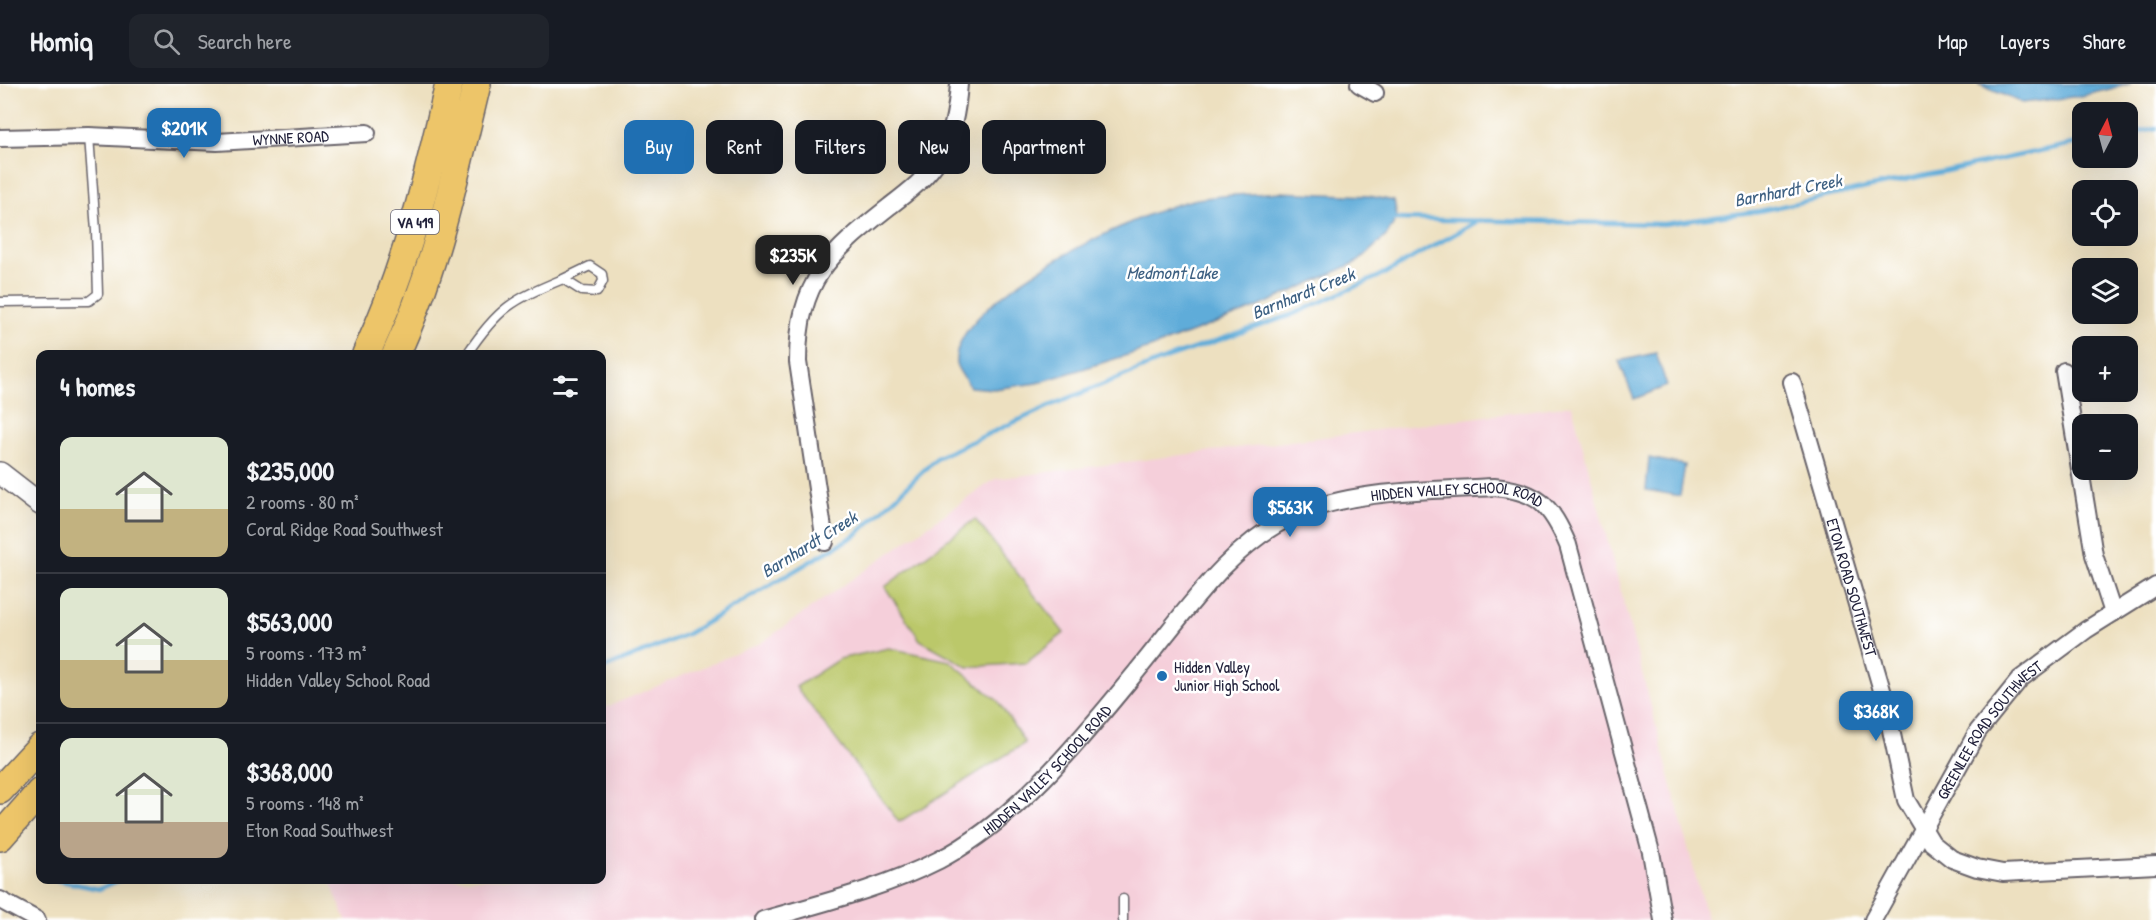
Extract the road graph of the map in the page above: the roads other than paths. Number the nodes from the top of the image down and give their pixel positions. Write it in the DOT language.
graph roads {
  1 [pos="449,84"];
  2 [pos="477,84"];
  3 [pos="959,84"];
  4 [pos="1359,84"];
  5 [pos="1375,93"];
  6 [pos="367,133"];
  7 [pos="89,136"];
  8 [pos="0,138"];
  9 [pos="563,279"];
  10 [pos="0,302"];
  11 [pos="368,350"];
  12 [pos="398,350"];
  13 [pos="470,350"];
  14 [pos="2064,371"];
  15 [pos="1792,382"];
  16 [pos="0,472"];
  17 [pos="36,501"];
  18 [pos="825,542"];
  19 [pos="2156,586"];
  20 [pos="2113,613"];
  21 [pos="36,751"];
  22 [pos="0,790"];
  23 [pos="36,796"];
  24 [pos="1923,830"];
  25 [pos="0,837"];
  26 [pos="2156,865"];
  27 [pos="1123,898"];
  28 [pos="0,900"];
  29 [pos="36,920"];
  30 [pos="763,920"];
  31 [pos="1123,920"];
  32 [pos="1663,920"];
  33 [pos="1873,920"];
  1 -- 11 [label="main road, VA 419"];
  2 -- 12 [label="main road, VA 419"];
  3 -- 18 [label="street"];
  4 -- 5 [label="street"];
  6 -- 7 [label="street, WYNNE ROAD"];
  7 -- 8 [label="street, WYNNE ROAD"];
  7 -- 10 [label="lane"];
  9 -- 13 [label="lane"];
  14 -- 20 [label="street"];
  15 -- 24 [label="street, ETON ROAD SOUTHWEST"];
  16 -- 17 [label="street"];
  19 -- 20 [label="street, GREENLEE ROAD SOUTHWEST"];
  20 -- 24 [label="street, GREENLEE ROAD SOUTHWEST"];
  21 -- 22 [label="main road"];
  23 -- 25 [label="main road"];
  24 -- 26 [label="street, ETON ROAD SOUTHWEST"];
  24 -- 33 [label="street, GREENLEE ROAD SOUTHWEST"];
  27 -- 31 [label="lane"];
  28 -- 29 [label="street"];
  30 -- 32 [label="street, HIDDEN VALLEY SCHOOL ROAD"];
}
